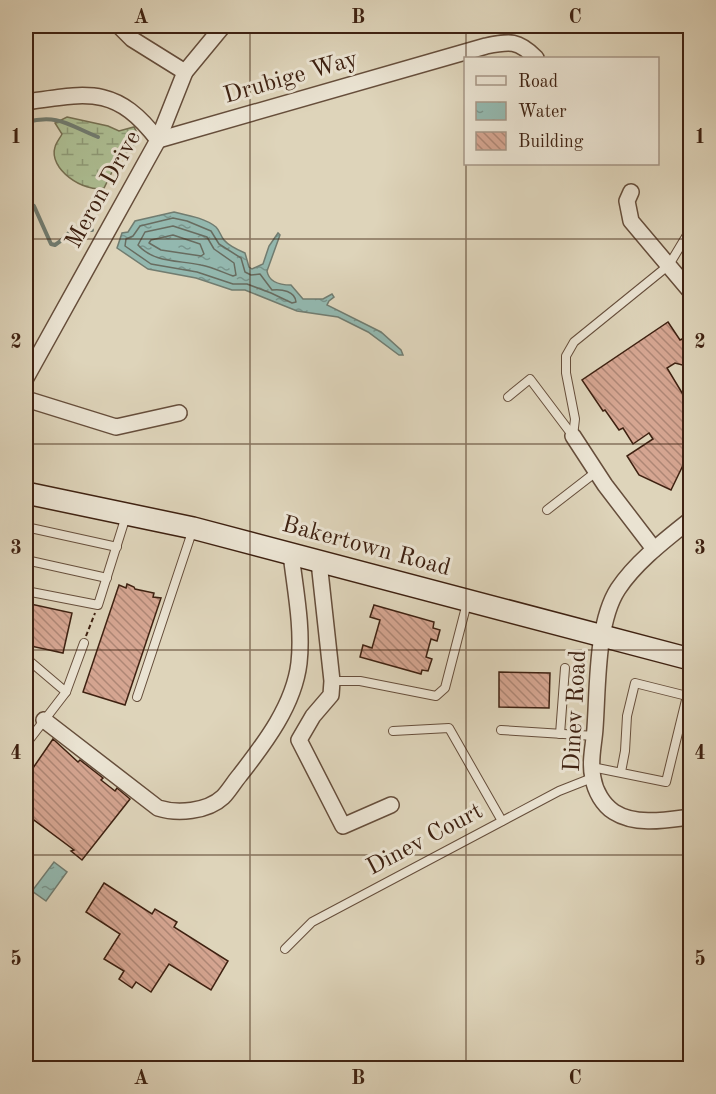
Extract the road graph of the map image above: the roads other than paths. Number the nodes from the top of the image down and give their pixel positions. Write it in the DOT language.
graph roads {
  1 [pos="118,26"];
  2 [pos="223,26"];
  3 [pos="535,57"];
  4 [pos="185,72"];
  5 [pos="26,102"];
  6 [pos="158,140"];
  7 [pos="631,192"];
  8 [pos="690,230"];
  9 [pos="669,265"];
  10 [pos="690,291"];
  11 [pos="26,378"];
  12 [pos="508,397"];
  13 [pos="26,399"];
  14 [pos="179,413"];
  15 [pos="573,436"];
  16 [pos="597,472"];
  17 [pos="26,493"];
  18 [pos="548,510"];
  19 [pos="127,512"];
  20 [pos="690,520"];
  21 [pos="26,527"];
  22 [pos="194,528"];
  23 [pos="117,547"];
  24 [pos="654,549"];
  25 [pos="291,554"];
  26 [pos="26,560"];
  27 [pos="319,562"];
  28 [pos="107,578"];
  29 [pos="26,591"];
  30 [pos="468,601"];
  31 [pos="602,636"];
  32 [pos="84,643"];
  33 [pos="26,658"];
  34 [pos="690,659"];
  35 [pos="565,668"];
  36 [pos="332,681"];
  37 [pos="66,692"];
  38 [pos="137,697"];
  39 [pos="44,720"];
  40 [pos="501,730"];
  41 [pos="393,731"];
  42 [pos="560,734"];
  43 [pos="595,736"];
  44 [pos="26,744"];
  45 [pos="592,772"];
  46 [pos="621,772"];
  47 [pos="391,805"];
  48 [pos="690,817"];
  49 [pos="502,821"];
  50 [pos="285,949"];
  1 -- 4 [label="street"];
  2 -- 4 [label="street, Meron Drive"];
  3 -- 6 [label="street, Drubige Way"];
  4 -- 6 [label="street, Meron Drive"];
  5 -- 6 [label="street"];
  6 -- 11 [label="street, Meron Drive"];
  7 -- 9 [label="street"];
  8 -- 9 [label="lane"];
  9 -- 10 [label="street"];
  9 -- 15 [label="lane"];
  12 -- 15 [label="lane"];
  13 -- 14 [label="street"];
  15 -- 16 [label="street"];
  16 -- 18 [label="lane"];
  16 -- 24 [label="street"];
  17 -- 19 [label="street, Bakertown Road"];
  19 -- 22 [label="street, Bakertown Road"];
  19 -- 23 [label="lane"];
  20 -- 24 [label="street, Dinev Road"];
  21 -- 23 [label="lane"];
  22 -- 25 [label="street, Bakertown Road"];
  22 -- 38 [label="lane"];
  23 -- 28 [label="lane"];
  24 -- 31 [label="street, Dinev Road"];
  25 -- 27 [label="street, Bakertown Road"];
  25 -- 39 [label="street"];
  26 -- 28 [label="lane"];
  27 -- 30 [label="street, Bakertown Road"];
  27 -- 36 [label="street"];
  28 -- 29 [label="lane"];
  30 -- 31 [label="street, Bakertown Road"];
  30 -- 36 [label="lane"];
  31 -- 34 [label="street, Bakertown Road"];
  31 -- 43 [label="street, Dinev Road"];
  32 -- 37 [label="lane"];
  33 -- 37 [label="lane"];
  35 -- 42 [label="lane"];
  36 -- 47 [label="street"];
  37 -- 39 [label="lane"];
  39 -- 44 [label="lane"];
  40 -- 42 [label="lane"];
  41 -- 49 [label="lane"];
  42 -- 43 [label="lane"];
  43 -- 45 [label="street, Dinev Road"];
  45 -- 46 [label="lane"];
  45 -- 48 [label="street, Dinev Road"];
  45 -- 49 [label="lane, Dinev Court"];
  46 -- 46 [label="lane"];
  49 -- 50 [label="lane, Dinev Court"];
}
